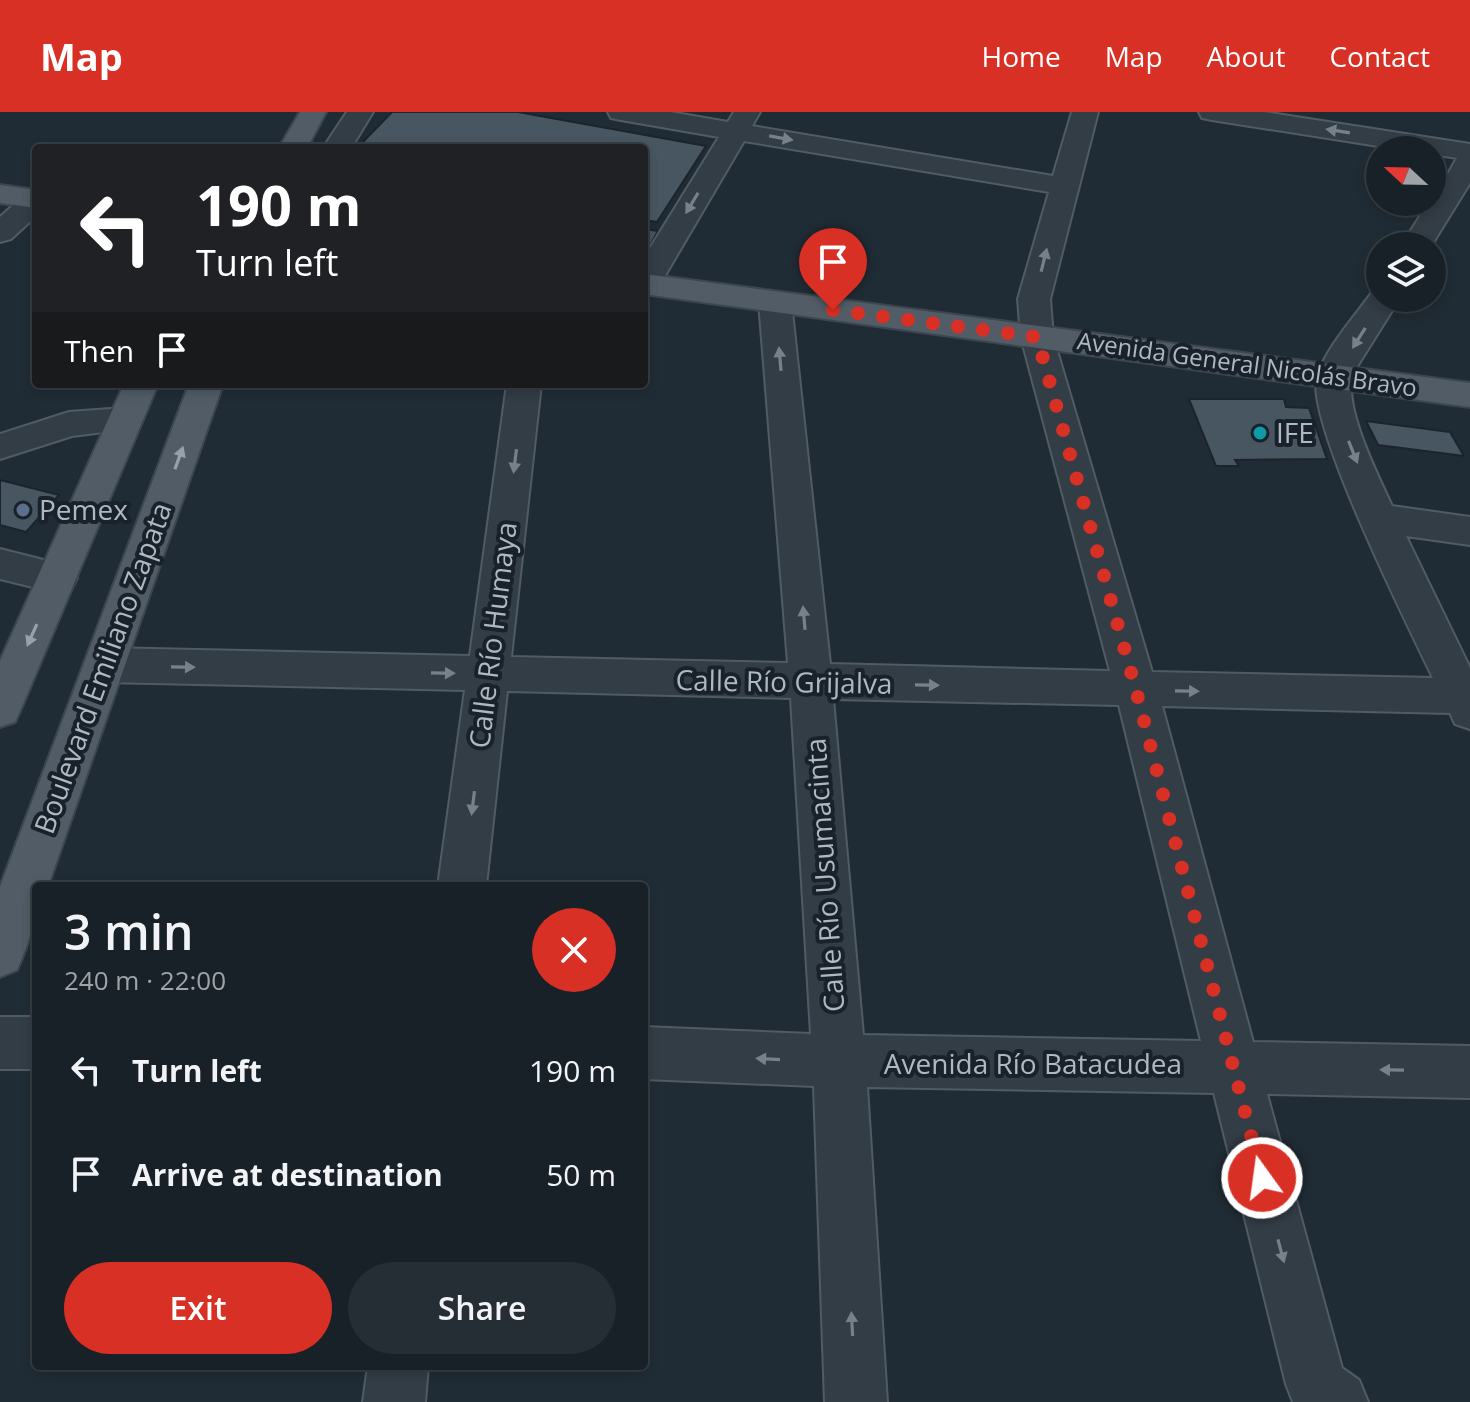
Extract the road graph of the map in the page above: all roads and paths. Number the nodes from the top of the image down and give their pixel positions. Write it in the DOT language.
graph roads {
  1 [pos="360,112"];
  2 [pos="621,112"];
  3 [pos="1085,112"];
  4 [pos="1212,112"];
  5 [pos="310,114"];
  6 [pos="741,121"];
  7 [pos="295,144"];
  8 [pos="340,144"];
  9 [pos="1470,152"];
  10 [pos="1470,160"];
  11 [pos="1063,186"];
  12 [pos="0,194"];
  13 [pos="32,199"];
  14 [pos="32,204"];
  15 [pos="1425,232"];
  16 [pos="0,233"];
  17 [pos="648,277"];
  18 [pos="648,285"];
  19 [pos="775,302"];
  20 [pos="1375,312"];
  21 [pos="1037,337"];
  22 [pos="1334,378"];
  23 [pos="139,388"];
  24 [pos="205,388"];
  25 [pos="524,388"];
  26 [pos="1470,395"];
  27 [pos="124,420"];
  28 [pos="0,447"];
  29 [pos="1380,518"];
  30 [pos="1470,531"];
  31 [pos="0,564"];
  32 [pos="57,578"];
  33 [pos="105,665"];
  34 [pos="489,675"];
  35 [pos="811,683"];
  36 [pos="1136,690"];
  37 [pos="1467,704"];
  38 [pos="0,709"];
  39 [pos="463,882"];
  40 [pos="0,953"];
  41 [pos="0,1043"];
  42 [pos="32,1043"];
  43 [pos="648,1053"];
  44 [pos="839,1063"];
  45 [pos="1234,1066"];
  46 [pos="1470,1072"];
  47 [pos="398,1370"];
  48 [pos="394,1402"];
  49 [pos="856,1402"];
  50 [pos="1337,1402"];
  1 -- 8 [label="street"];
  2 -- 6 [label="street"];
  3 -- 11 [label="street"];
  9 -- 4 [label="street, one-way"];
  5 -- 7 [label="main road"];
  6 -- 11 [label="street, one-way"];
  6 -- 17 [label="street, one-way"];
  10 -- 15 [label="street"];
  21 -- 11 [label="street, one-way"];
  12 -- 13 [label="main road"];
  14 -- 16 [label="street"];
  18 -- 19 [label="main road, Avenida General Nicolás Bravo"];
  19 -- 21 [label="main road, Avenida General Nicolás Bravo"];
  35 -- 19 [label="street, Calle Río Usumacinta, one-way"];
  20 -- 22 [label="street, one-way"];
  21 -- 22 [label="main road, Avenida General Nicolás Bravo"];
  21 -- 36 [label="street"];
  22 -- 26 [label="main road, Avenida General Nicolás Bravo"];
  22 -- 29 [label="street, one-way"];
  23 -- 27 [label="main road"];
  33 -- 24 [label="main road, Boulevard Emiliano Zapata, one-way"];
  25 -- 34 [label="street, Calle Río Humaya, one-way"];
  27 -- 28 [label="street"];
  27 -- 32 [label="main road"];
  29 -- 30 [label="street"];
  29 -- 37 [label="street"];
  31 -- 32 [label="street"];
  32 -- 38 [label="main road, one-way"];
  33 -- 34 [label="street, Calle Río Grijalva, one-way"];
  33 -- 40 [label="main road, Boulevard Emiliano Zapata"];
  34 -- 35 [label="street, Calle Río Grijalva"];
  34 -- 39 [label="street, Calle Río Humaya, one-way"];
  35 -- 36 [label="street, Calle Río Grijalva, one-way"];
  35 -- 44 [label="street, Calle Río Usumacinta"];
  36 -- 37 [label="street, Calle Río Grijalva, one-way"];
  36 -- 45 [label="street"];
  41 -- 42 [label="street"];
  44 -- 43 [label="street, Avenida Río Batacudea, one-way"];
  44 -- 45 [label="street, Avenida Río Batacudea"];
  49 -- 44 [label="street, Calle Río Usumacinta, one-way"];
  46 -- 45 [label="street, Avenida Río Batacudea, one-way"];
  45 -- 50 [label="street, one-way"];
  47 -- 48 [label="street"];
}
